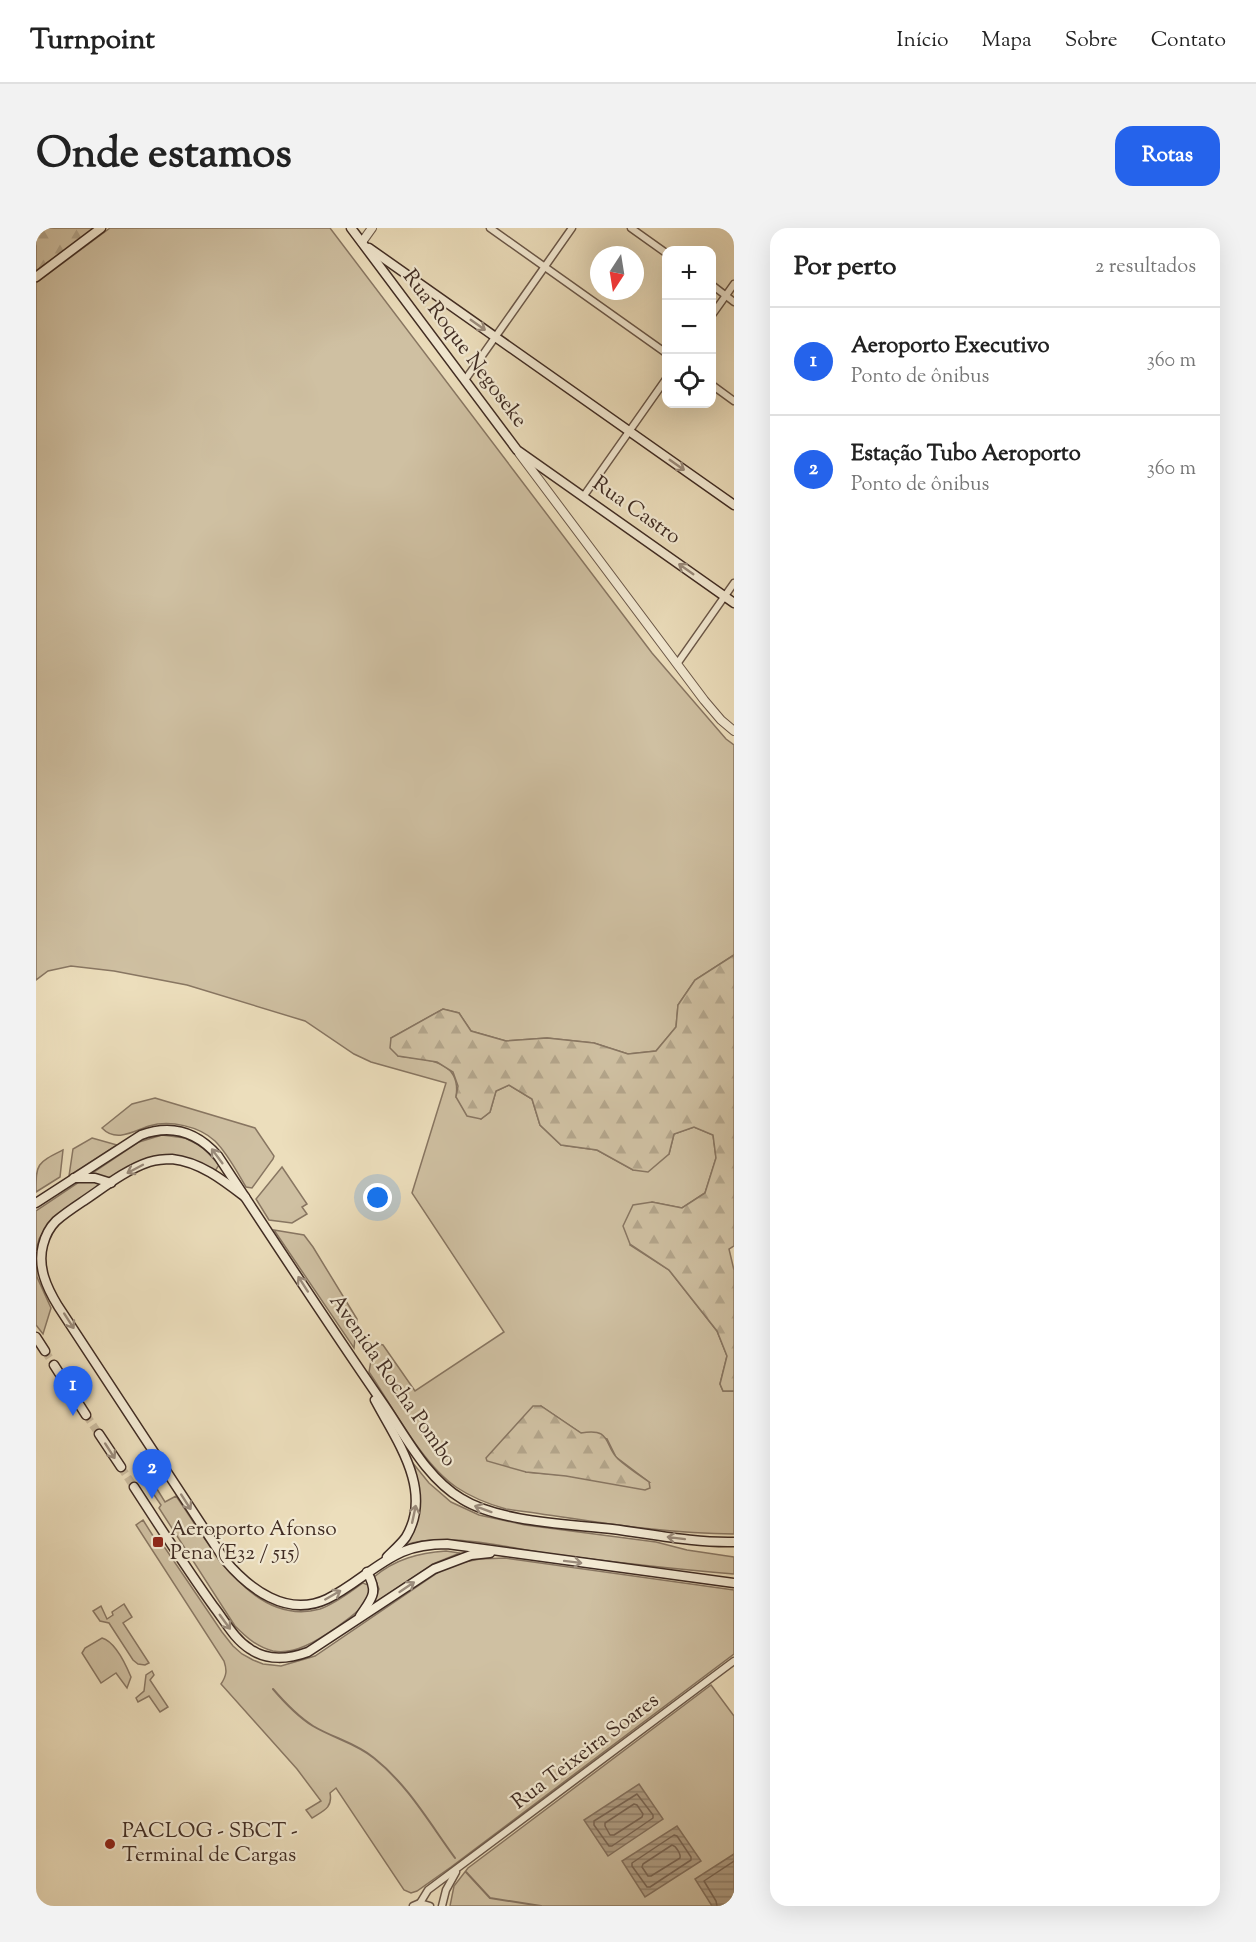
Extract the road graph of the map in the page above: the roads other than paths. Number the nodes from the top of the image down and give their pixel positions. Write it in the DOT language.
graph roads {
  1 [pos="101,228"];
  2 [pos="351,228"];
  3 [pos="372,228"];
  4 [pos="490,228"];
  5 [pos="572,228"];
  6 [pos="631,228"];
  7 [pos="362,242"];
  8 [pos="662,250"];
  9 [pos="391,263"];
  10 [pos="544,267"];
  11 [pos="383,271"];
  12 [pos="36,276"];
  13 [pos="734,284"];
  14 [pos="716,289"];
  15 [pos="726,296"];
  16 [pos="734,302"];
  17 [pos="716,309"];
  18 [pos="495,337"];
  19 [pos="662,350"];
  20 [pos="465,380"];
  21 [pos="662,385"];
  22 [pos="716,388"];
  23 [pos="734,401"];
  24 [pos="629,431"];
  25 [pos="517,450"];
  26 [pos="556,477"];
  27 [pos="548,492"];
  28 [pos="583,497"];
  29 [pos="734,505"];
  30 [pos="734,583"];
  31 [pos="725,596"];
  32 [pos="734,603"];
  33 [pos="676,663"];
  34 [pos="734,731"];
  35 [pos="75,1178"];
  36 [pos="111,1183"];
  37 [pos="245,1197"];
  38 [pos="36,1203"];
  39 [pos="36,1337"];
  40 [pos="45,1351"];
  41 [pos="54,1365"];
  42 [pos="358,1368"];
  43 [pos="86,1415"];
  44 [pos="99,1434"];
  45 [pos="121,1467"];
  46 [pos="134,1487"];
  47 [pos="734,1542"];
  48 [pos="515,1554"];
  49 [pos="382,1562"];
  50 [pos="367,1572"];
  51 [pos="734,1583"];
  52 [pos="359,1619"];
  53 [pos="734,1661"];
  54 [pos="458,1869"];
  55 [pos="416,1905"];
  56 [pos="430,1906"];
  57 [pos="444,1906"];
  1 -- 12 [label="main road"];
  2 -- 7 [label="main road, Rua Roque Negoseke"];
  3 -- 7 [label="street"];
  4 -- 10 [label="street"];
  5 -- 10 [label="street"];
  6 -- 8 [label="street"];
  7 -- 9 [label="main road"];
  7 -- 11 [label="main road, Rua Roque Negoseke"];
  9 -- 11 [label="main road"];
  9 -- 18 [label="main road, one-way"];
  10 -- 18 [label="street"];
  10 -- 19 [label="street"];
  11 -- 20 [label="main road, Rua Roque Negoseke"];
  13 -- 15 [label="street"];
  14 -- 15 [label="street"];
  15 -- 16 [label="street"];
  15 -- 17 [label="street"];
  18 -- 20 [label="street"];
  18 -- 24 [label="main road"];
  20 -- 25 [label="main road, Rua Roque Negoseke"];
  21 -- 24 [label="street"];
  22 -- 23 [label="street"];
  24 -- 28 [label="street"];
  24 -- 29 [label="main road, one-way"];
  25 -- 26 [label="main road, Rua Castro"];
  25 -- 27 [label="street, Rua Roque Negoseke"];
  26 -- 27 [label="street"];
  26 -- 28 [label="main road, Rua Castro"];
  27 -- 33 [label="street, Rua Roque Negoseke"];
  31 -- 28 [label="main road, Rua Castro, one-way"];
  30 -- 31 [label="street"];
  31 -- 32 [label="main road, Rua Castro"];
  31 -- 33 [label="street"];
  33 -- 34 [label="street, Rua Roque Negoseke"];
  35 -- 36 [label="main road"];
  37 -- 35 [label="main road, Avenida Rocha Pombo, one-way"];
  35 -- 38 [label="main road, Avenida Rocha Pombo"];
  37 -- 36 [label="main road, Avenida Rocha Pombo, one-way"];
  36 -- 50 [label="main road, Avenida Rocha Pombo, one-way"];
  42 -- 37 [label="main road, Avenida Rocha Pombo, one-way"];
  39 -- 40 [label="main road"];
  41 -- 43 [label="main road"];
  47 -- 42 [label="main road, Avenida Rocha Pombo, one-way"];
  49 -- 42 [label="main road, one-way"];
  44 -- 45 [label="main road, one-way"];
  46 -- 52 [label="main road, Avenida Rocha Pombo, one-way"];
  48 -- 49 [label="main road, Avenida Rocha Pombo"];
  48 -- 51 [label="main road, Avenida Rocha Pombo, one-way"];
  52 -- 48 [label="main road, Avenida Rocha Pombo, one-way"];
  49 -- 50 [label="main road, Avenida Rocha Pombo"];
  50 -- 52 [label="main road"];
  53 -- 54 [label="street, Rua Teixeira Soares"];
  54 -- 55 [label="street, Rua Teixeira Soares"];
  54 -- 57 [label="street, Rua Teixeira Soares"];
  55 -- 56 [label="street"];
}
